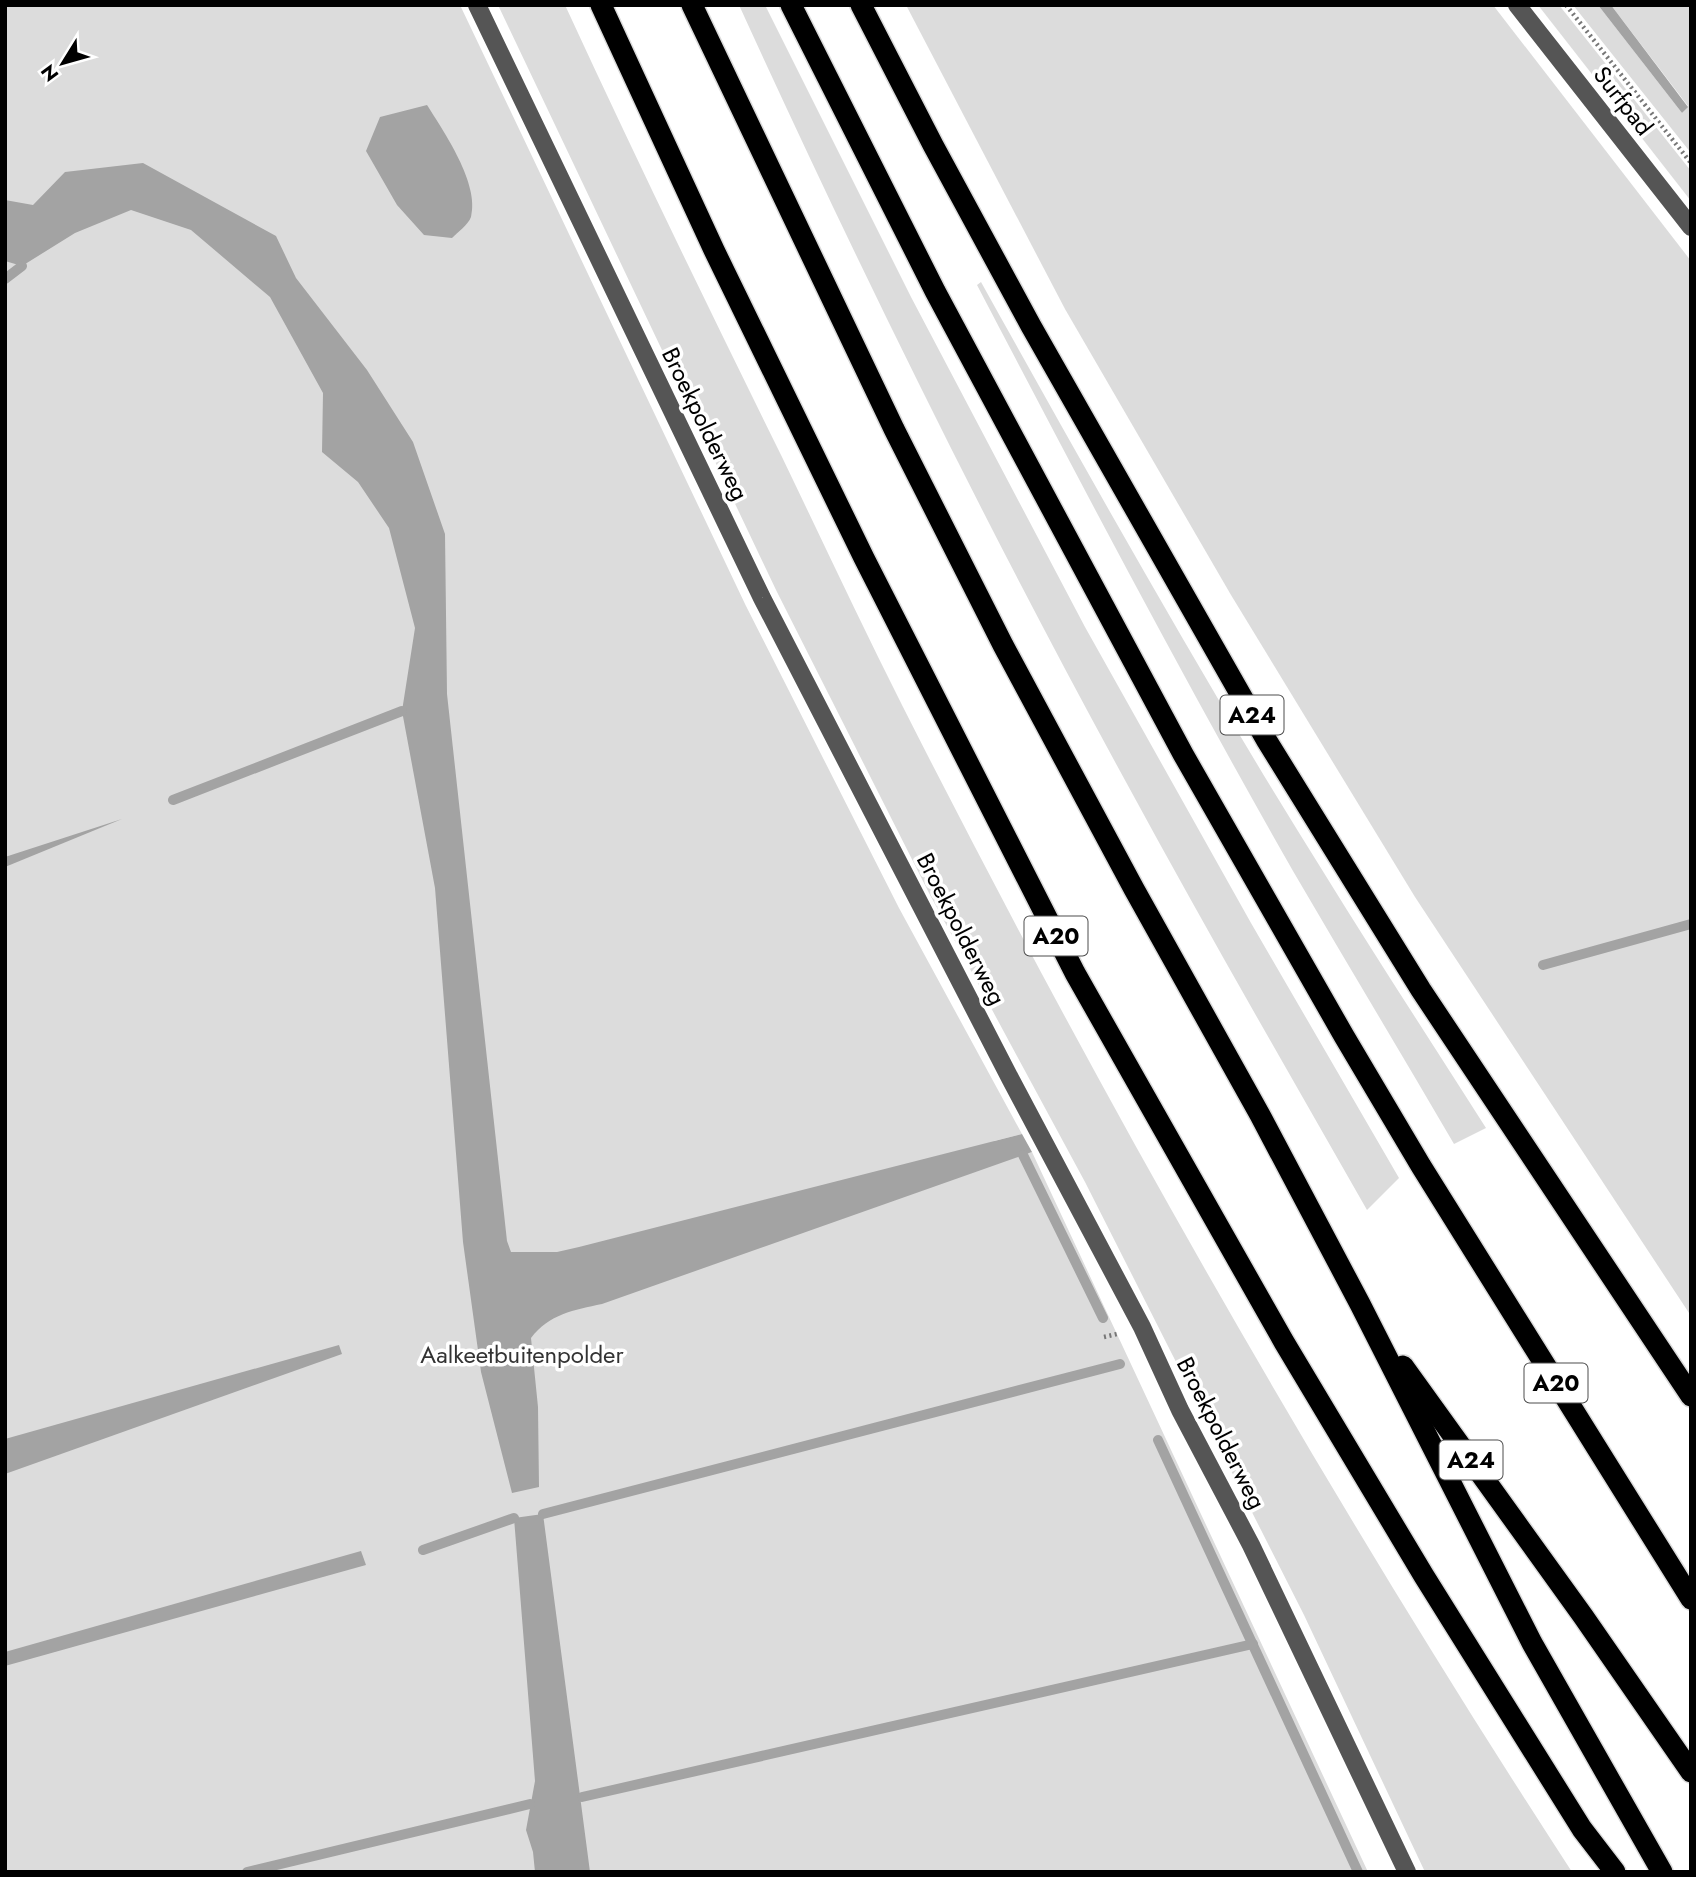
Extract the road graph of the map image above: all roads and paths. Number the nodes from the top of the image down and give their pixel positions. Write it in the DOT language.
graph roads {
  1 [pos="477,5"];
  2 [pos="601,5"];
  3 [pos="692,5"];
  4 [pos="791,5"];
  5 [pos="861,5"];
  6 [pos="1517,5"];
  7 [pos="1566,5"];
  8 [pos="1691,163"];
  9 [pos="1691,227"];
  10 [pos="1360,1304"];
  11 [pos="1691,1396"];
  12 [pos="1691,1599"];
  13 [pos="1691,1772"];
  14 [pos="1407,1872"];
  15 [pos="1615,1872"];
  16 [pos="1662,1872"];
  1 -- 14 [label="street, Broekpolderweg"];
  2 -- 15 [label="highway, A20"];
  3 -- 10 [label="highway"];
  4 -- 12 [label="highway, A20"];
  5 -- 11 [label="highway, A24"];
  6 -- 9 [label="street, Surfpad"];
  7 -- 8 [label="path"];
  10 -- 13 [label="highway, A24"];
  10 -- 16 [label="highway"];
}
